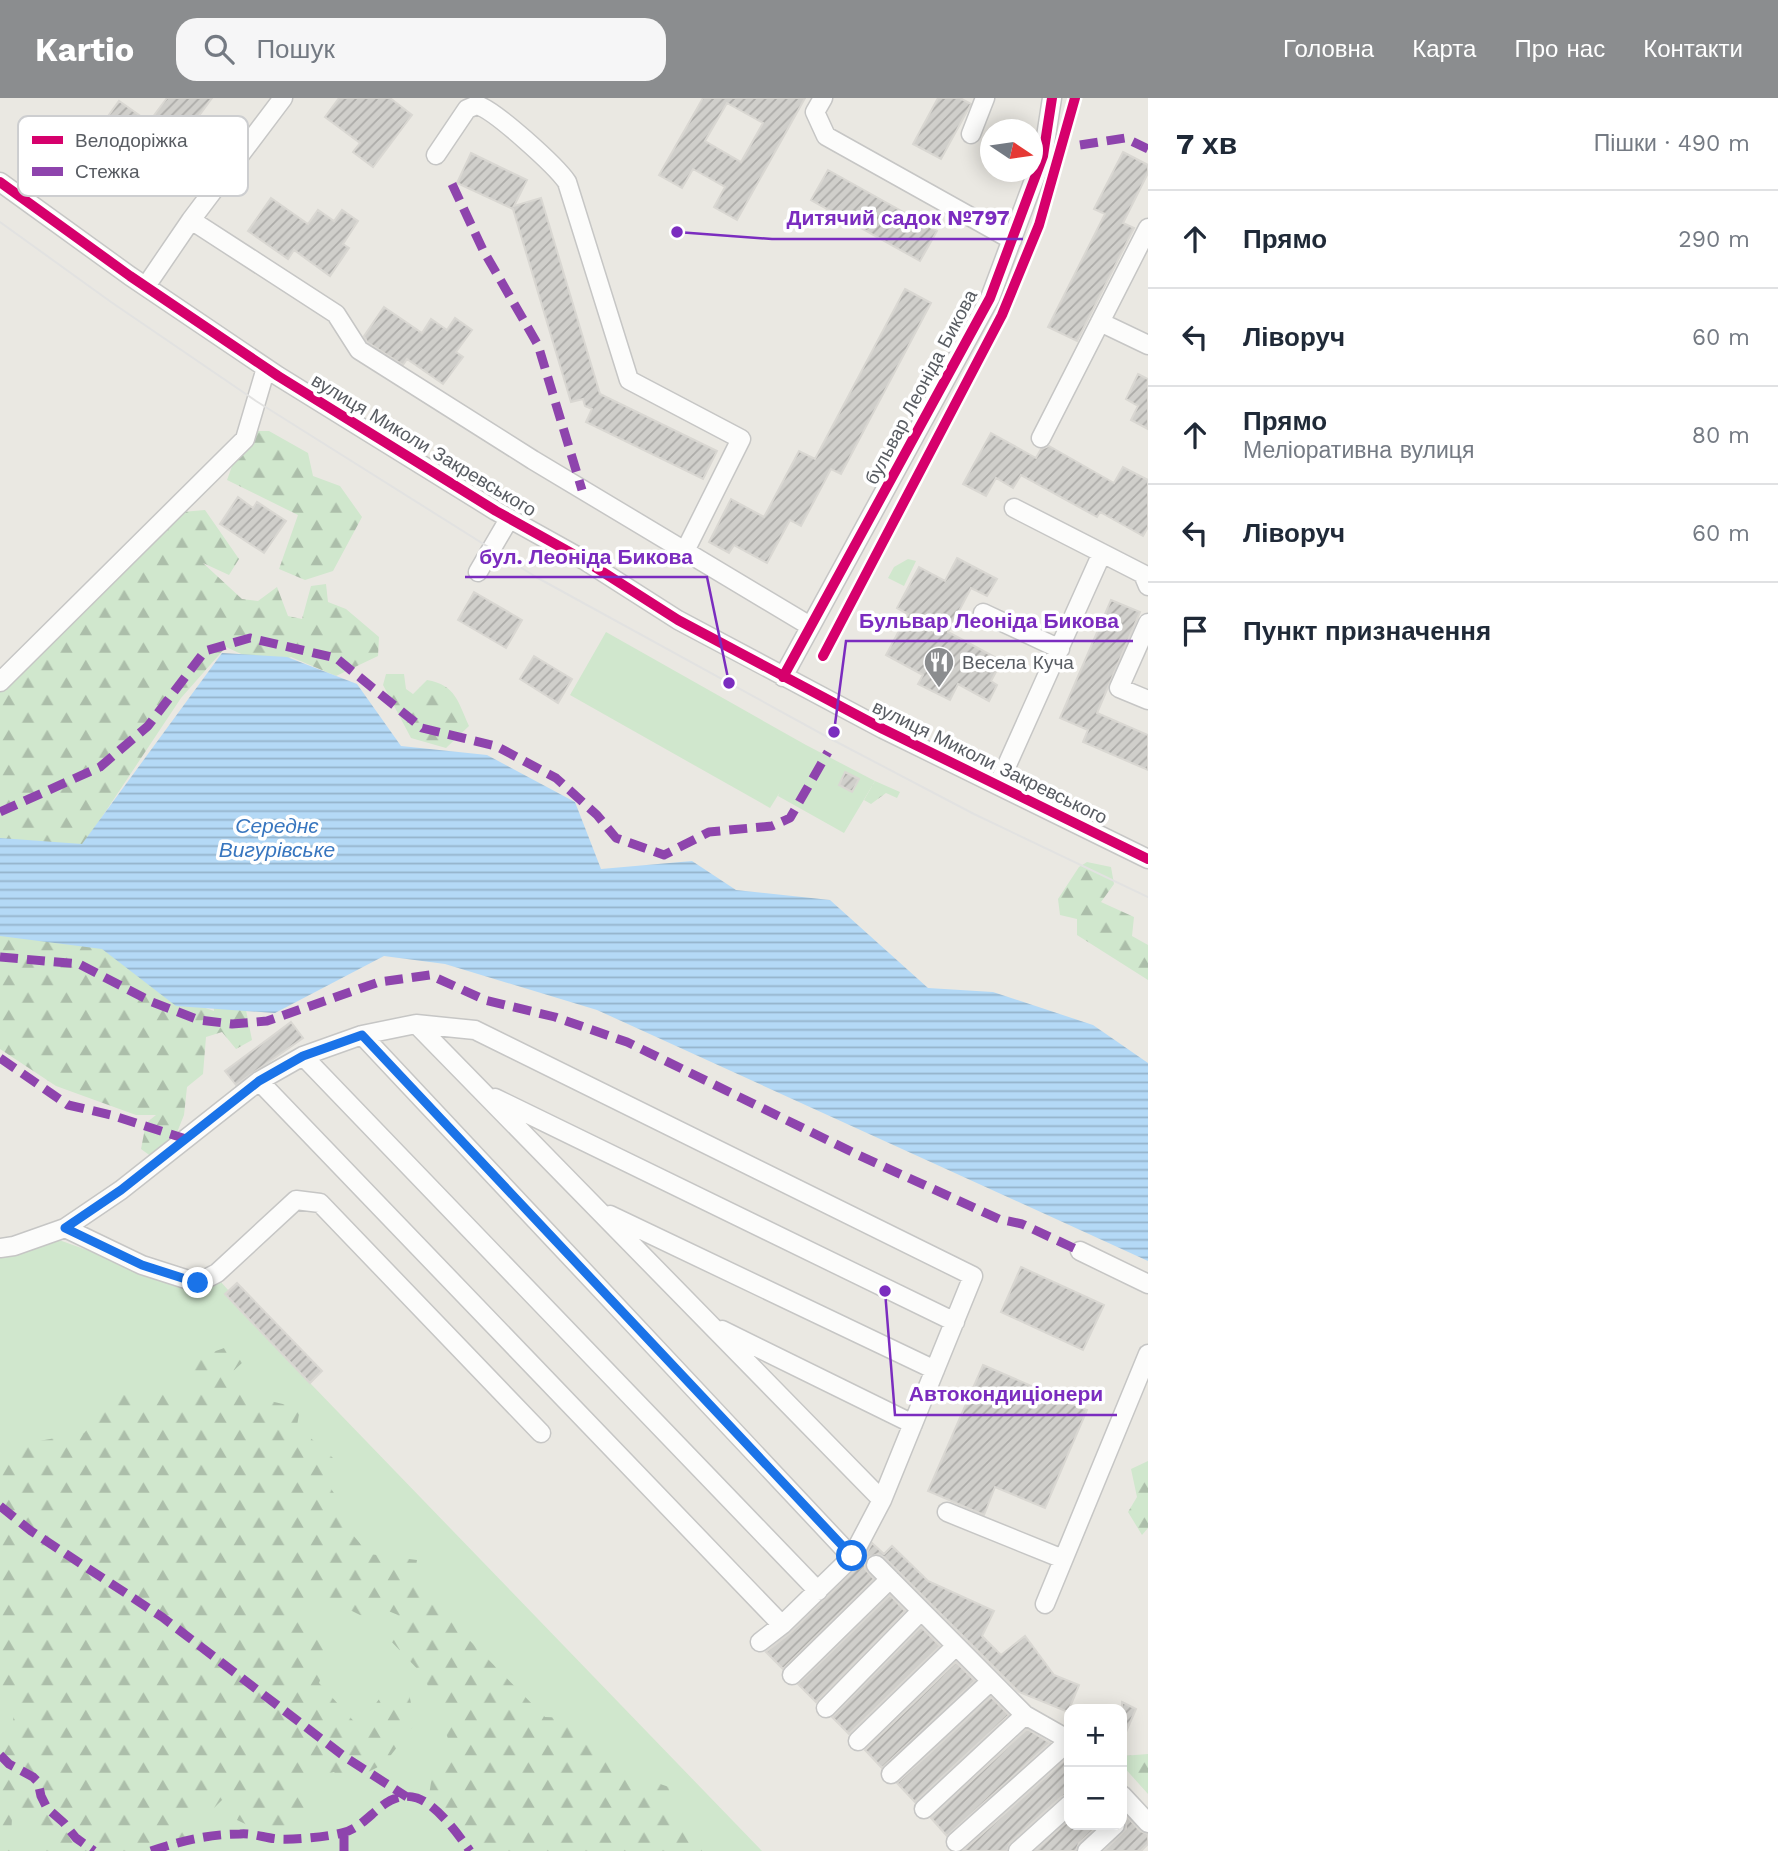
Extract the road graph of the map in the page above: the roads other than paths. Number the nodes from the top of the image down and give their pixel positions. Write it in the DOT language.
graph roads {
  1 [pos="283,98"];
  2 [pos="823,98"];
  3 [pos="985,98"];
  4 [pos="1052,98"];
  5 [pos="971,134"];
  6 [pos="248,144"];
  7 [pos="436,155"];
  8 [pos="0,182"];
  9 [pos="18,195"];
  10 [pos="20,196"];
  11 [pos="209,196"];
  12 [pos="191,220"];
  13 [pos="1148,228"];
  14 [pos="1012,240"];
  15 [pos="146,286"];
  16 [pos="1100,322"];
  17 [pos="1148,345"];
  18 [pos="266,368"];
  19 [pos="1041,438"];
  20 [pos="1014,508"];
  21 [pos="509,519"];
  22 [pos="685,551"];
  23 [pos="1102,553"];
  24 [pos="478,572"];
  25 [pos="1146,575"];
  26 [pos="983,613"];
  27 [pos="1148,623"];
  28 [pos="810,626"];
  29 [pos="1060,649"];
  30 [pos="783,677"];
  31 [pos="0,682"];
  32 [pos="1148,700"];
  33 [pos="998,785"];
  34 [pos="1148,859"];
  35 [pos="416,1024"];
  36 [pos="362,1035"];
  37 [pos="303,1056"];
  38 [pos="259,1081"];
  39 [pos="483,1092"];
  40 [pos="599,1210"];
  41 [pos="65,1228"];
  42 [pos="0,1248"];
  43 [pos="1080,1251"];
  44 [pos="1148,1284"];
  45 [pos="955,1322"];
  46 [pos="710,1324"];
  47 [pos="1148,1354"];
  48 [pos="935,1370"];
  49 [pos="913,1424"];
  50 [pos="541,1433"];
  51 [pos="882,1500"];
  52 [pos="947,1512"];
  53 [pos="852,1556"];
  54 [pos="1063,1559"];
  55 [pos="876,1565"];
  56 [pos="890,1579"];
  57 [pos="818,1591"];
  58 [pos="1045,1604"];
  59 [pos="921,1611"];
  60 [pos="782,1625"];
  61 [pos="760,1642"];
  62 [pos="956,1646"];
  63 [pos="792,1675"];
  64 [pos="991,1681"];
  65 [pos="826,1708"];
  66 [pos="1025,1715"];
  67 [pos="1064,1738"];
  68 [pos="858,1741"];
  69 [pos="1064,1745"];
  70 [pos="891,1774"];
  71 [pos="1127,1808"];
  72 [pos="924,1809"];
  73 [pos="1064,1810"];
  74 [pos="1148,1823"];
  75 [pos="1110,1830"];
  76 [pos="956,1842"];
  77 [pos="1018,1851"];
  78 [pos="1087,1851"];
  1 -- 6 [label="street"];
  2 -- 14 [label="street"];
  3 -- 5 [label="street"];
  4 -- 14 [label="street, бульвар Леоніда Бикова"];
  7 -- 22 [label="street"];
  8 -- 9 [label="street, вулиця Миколи Закревського"];
  10 -- 15 [label="street, вулиця Миколи Закревського"];
  11 -- 12 [label="street"];
  12 -- 15 [label="street"];
  12 -- 22 [label="street"];
  13 -- 16 [label="street"];
  14 -- 28 [label="street, бульвар Леоніда Бикова"];
  15 -- 18 [label="street, вулиця Миколи Закревського"];
  16 -- 17 [label="street"];
  16 -- 19 [label="street"];
  18 -- 21 [label="street, вулиця Миколи Закревського"];
  18 -- 31 [label="street"];
  20 -- 23 [label="street"];
  21 -- 24 [label="street"];
  21 -- 30 [label="street, вулиця Миколи Закревського"];
  22 -- 28 [label="street"];
  23 -- 25 [label="street"];
  23 -- 29 [label="street"];
  26 -- 29 [label="street"];
  27 -- 32 [label="street"];
  28 -- 30 [label="street, бульвар Леоніда Бикова"];
  29 -- 33 [label="street"];
  30 -- 33 [label="street, вулиця Миколи Закревського"];
  33 -- 34 [label="street, вулиця Миколи Закревського"];
  35 -- 36 [label="street"];
  35 -- 39 [label="street"];
  35 -- 45 [label="street"];
  36 -- 37 [label="street"];
  36 -- 53 [label="street"];
  37 -- 38 [label="street"];
  37 -- 57 [label="street"];
  38 -- 41 [label="street"];
  38 -- 60 [label="street"];
  39 -- 40 [label="street"];
  39 -- 45 [label="street"];
  40 -- 46 [label="street"];
  40 -- 48 [label="street"];
  41 -- 42 [label="street"];
  41 -- 50 [label="street"];
  43 -- 44 [label="street"];
  45 -- 48 [label="street"];
  46 -- 49 [label="street"];
  46 -- 51 [label="street"];
  47 -- 54 [label="street"];
  48 -- 49 [label="street"];
  49 -- 51 [label="street"];
  51 -- 53 [label="street"];
  52 -- 54 [label="street"];
  53 -- 57 [label="street"];
  54 -- 58 [label="street"];
  55 -- 56 [label="street"];
  56 -- 59 [label="street"];
  56 -- 63 [label="street"];
  57 -- 60 [label="street"];
  59 -- 62 [label="street"];
  59 -- 65 [label="street"];
  60 -- 61 [label="street"];
  62 -- 64 [label="street"];
  62 -- 68 [label="street"];
  64 -- 66 [label="street"];
  64 -- 70 [label="street"];
  66 -- 67 [label="street"];
  66 -- 72 [label="street"];
  69 -- 76 [label="street"];
  71 -- 74 [label="street"];
  73 -- 77 [label="street"];
  75 -- 78 [label="street"];
}
